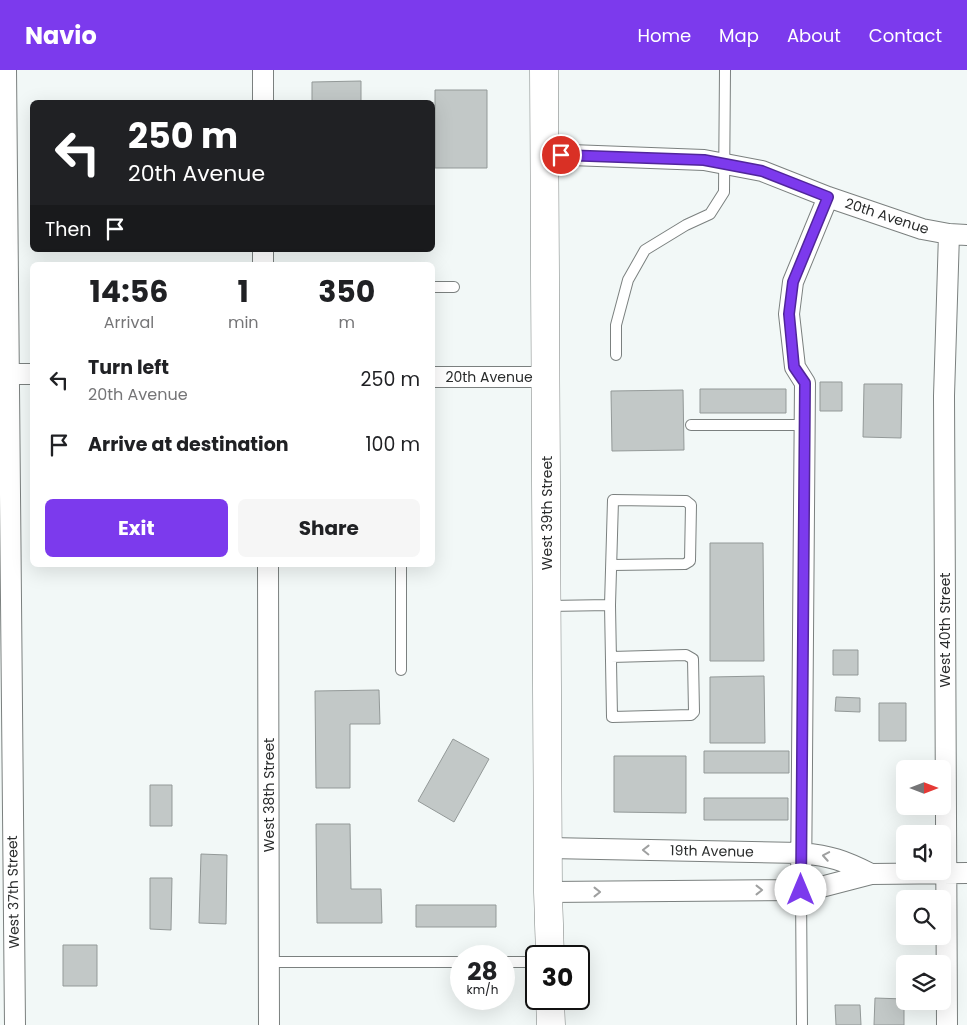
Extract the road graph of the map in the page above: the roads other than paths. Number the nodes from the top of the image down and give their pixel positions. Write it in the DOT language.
graph roads {
  1 [pos="6,70"];
  2 [pos="263,70"];
  3 [pos="544,70"];
  4 [pos="725,70"];
  5 [pos="263,100"];
  6 [pos="544,154"];
  7 [pos="725,164"];
  8 [pos="828,197"];
  9 [pos="958,235"];
  10 [pos="435,287"];
  11 [pos="454,287"];
  12 [pos="616,355"];
  13 [pos="4,374"];
  14 [pos="30,374"];
  15 [pos="435,377"];
  16 [pos="546,377"];
  17 [pos="691,425"];
  18 [pos="805,425"];
  19 [pos="612,565"];
  20 [pos="268,567"];
  21 [pos="401,567"];
  22 [pos="610,605"];
  23 [pos="547,606"];
  24 [pos="611,657"];
  25 [pos="402,670"];
  26 [pos="946,825"];
  27 [pos="549,848"];
  28 [pos="801,853"];
  29 [pos="967,873"];
  30 [pos="871,874"];
  31 [pos="896,874"];
  32 [pos="951,874"];
  33 [pos="946,880"];
  34 [pos="801,890"];
  35 [pos="548,892"];
  36 [pos="550,945"];
  37 [pos="269,962"];
  38 [pos="450,962"];
  39 [pos="550,1010"];
  40 [pos="15,1025"];
  41 [pos="270,1025"];
  42 [pos="551,1025"];
  43 [pos="802,1025"];
  44 [pos="947,1025"];
  1 -- 13 [label="street, West 37th Street"];
  2 -- 5 [label="street"];
  3 -- 6 [label="main road, West 39th Street"];
  4 -- 7 [label="lane"];
  6 -- 7 [label="street, 20th Avenue"];
  6 -- 16 [label="main road, West 39th Street"];
  7 -- 8 [label="street, 20th Avenue"];
  7 -- 12 [label="lane"];
  8 -- 9 [label="street, 20th Avenue"];
  8 -- 18 [label="street"];
  9 -- 26 [label="street, West 40th Street"];
  10 -- 11 [label="lane"];
  13 -- 14 [label="street"];
  13 -- 40 [label="street, West 37th Street"];
  15 -- 16 [label="street, 20th Avenue"];
  16 -- 23 [label="main road, West 39th Street"];
  17 -- 18 [label="lane"];
  18 -- 28 [label="street"];
  19 -- 19 [label="lane"];
  19 -- 22 [label="lane"];
  20 -- 37 [label="street, West 38th Street"];
  21 -- 25 [label="lane"];
  22 -- 23 [label="lane"];
  22 -- 24 [label="lane"];
  23 -- 27 [label="main road, West 39th Street"];
  24 -- 24 [label="lane"];
  28 -- 27 [label="street, 19th Avenue, one-way"];
  27 -- 35 [label="main road, West 39th Street"];
  30 -- 28 [label="street, 19th Avenue, one-way"];
  28 -- 34 [label="street"];
  29 -- 32 [label="street, 19th Avenue"];
  30 -- 31 [label="street, 19th Avenue"];
  30 -- 34 [label="street, 19th Avenue"];
  33 -- 44 [label="street, West 40th Street"];
  35 -- 34 [label="street, 19th Avenue, one-way"];
  34 -- 43 [label="lane"];
  35 -- 36 [label="main road, West 39th Street"];
  37 -- 38 [label="lane"];
  37 -- 41 [label="street, West 38th Street"];
  39 -- 42 [label="main road"];
}
